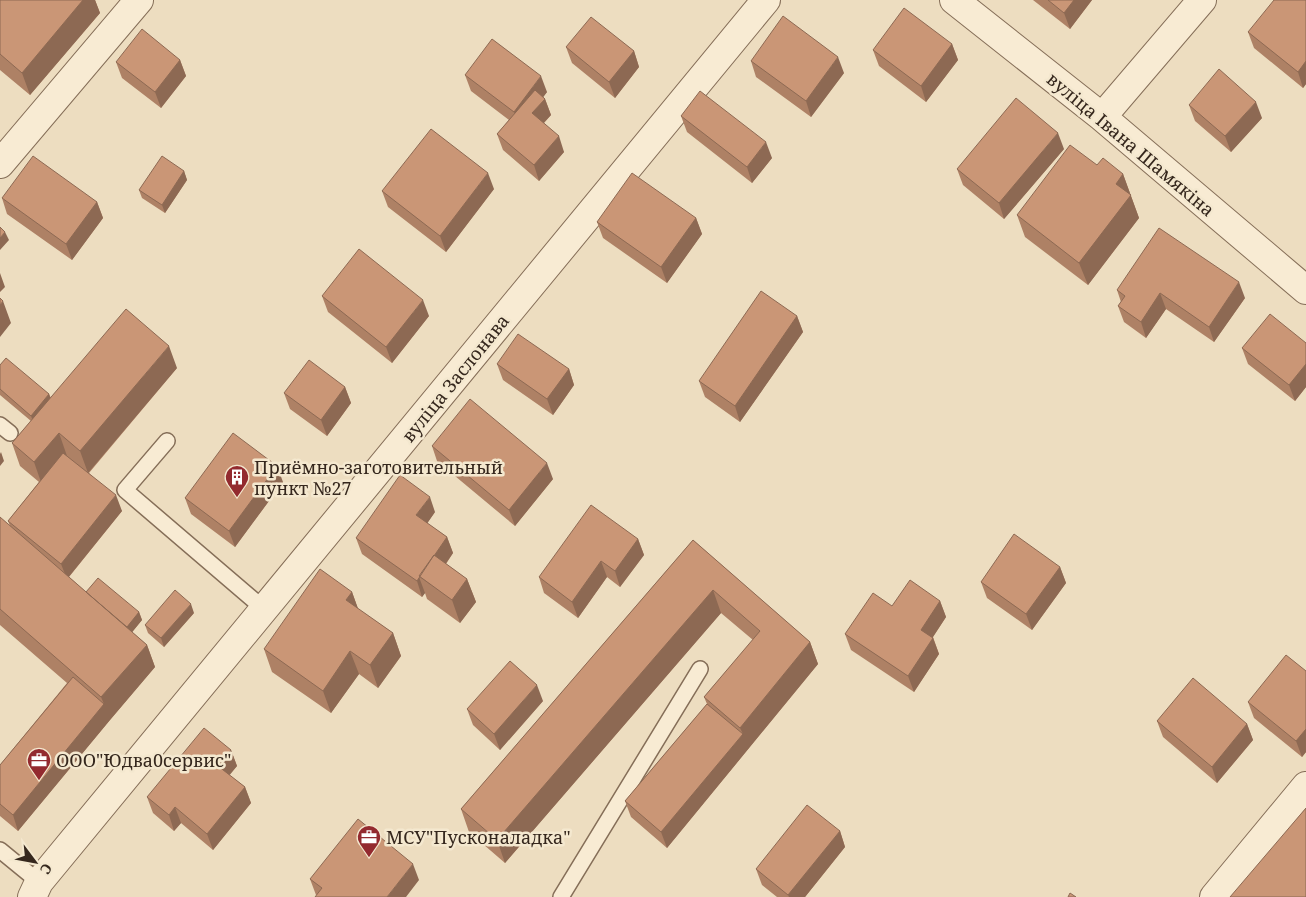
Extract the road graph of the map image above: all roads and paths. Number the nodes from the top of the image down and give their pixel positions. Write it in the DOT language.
graph roads {
  1 [pos="139,0"];
  2 [pos="766,0"];
  3 [pos="954,0"];
  4 [pos="1202,0"];
  5 [pos="1102,117"];
  6 [pos="0,164"];
  7 [pos="1306,290"];
  8 [pos="167,441"];
  9 [pos="264,609"];
  10 [pos="700,668"];
  11 [pos="1306,786"];
  12 [pos="0,850"];
  13 [pos="36,889"];
  14 [pos="560,897"];
  15 [pos="1214,897"];
  1 -- 6 [label="street"];
  2 -- 9 [label="street, вуліца Заслонава"];
  3 -- 5 [label="street, вуліца Івана Шамякіна"];
  4 -- 5 [label="street"];
  5 -- 7 [label="street, вуліца Івана Шамякіна"];
  8 -- 9 [label="lane"];
  9 -- 13 [label="street, вуліца Заслонава"];
  10 -- 14 [label="lane"];
  11 -- 15 [label="street"];
  12 -- 13 [label="lane"];
}
